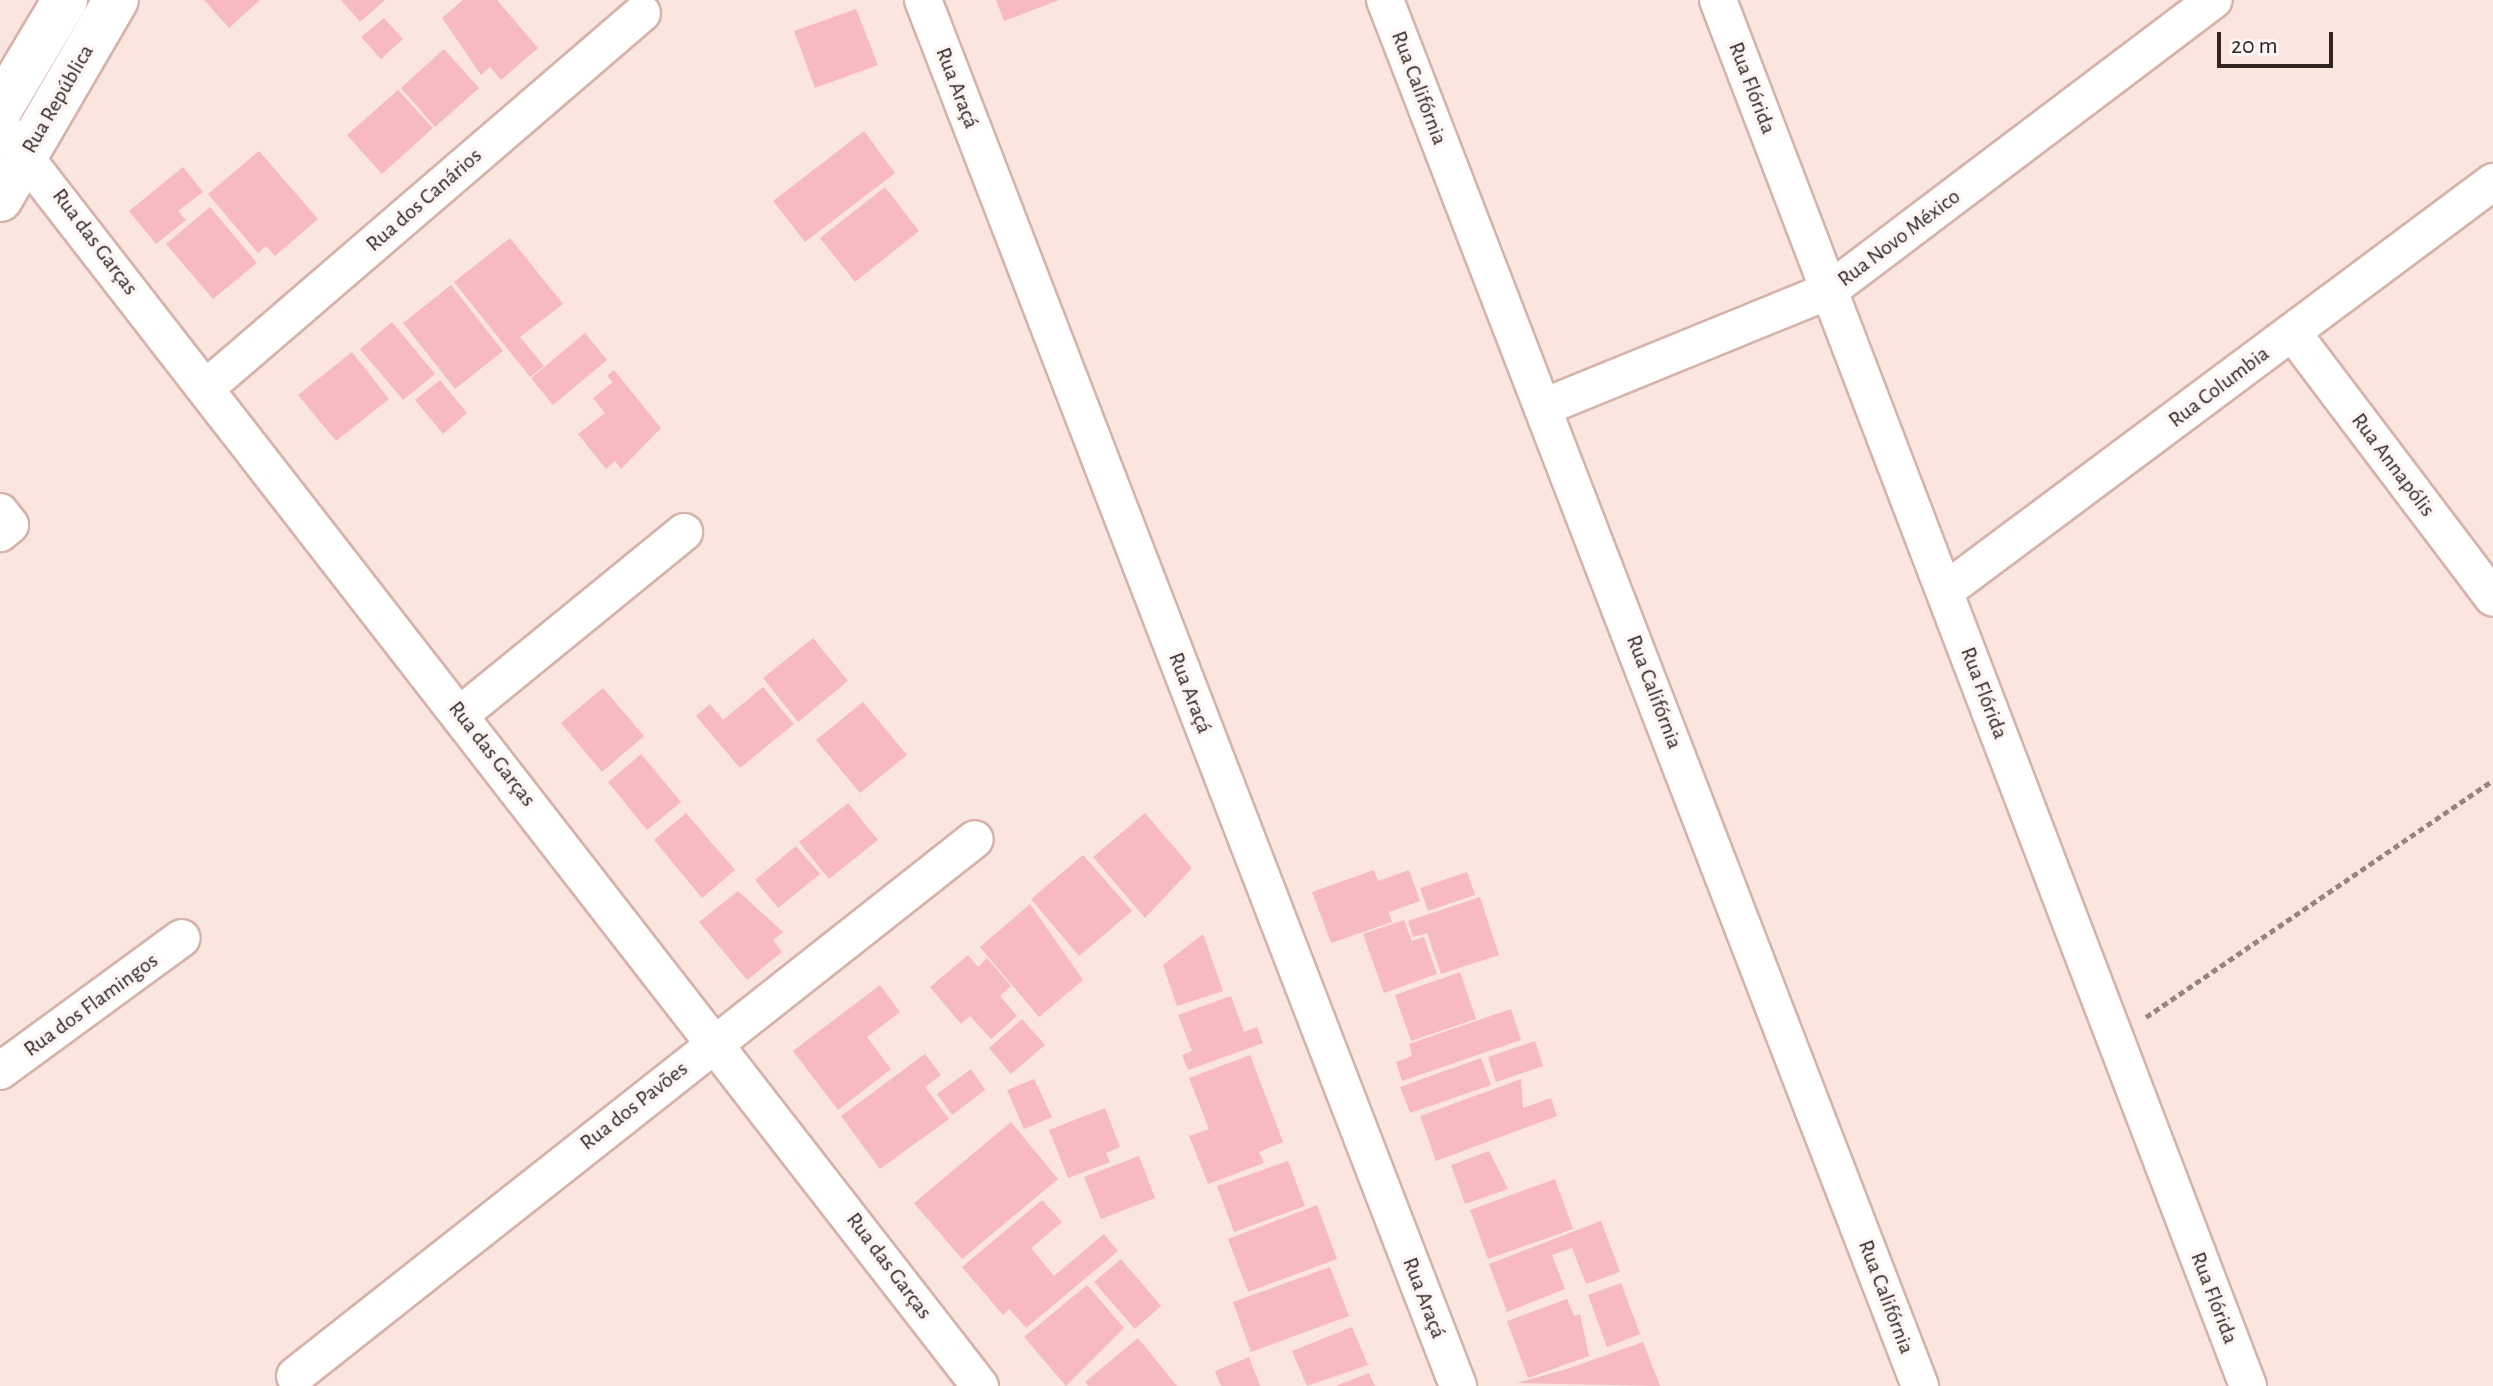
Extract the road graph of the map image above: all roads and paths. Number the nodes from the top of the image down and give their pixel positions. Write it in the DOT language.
graph roads {
  1 [pos="65,0"];
  2 [pos="116,0"];
  3 [pos="923,0"];
  4 [pos="1385,0"];
  5 [pos="1718,0"];
  6 [pos="2214,0"];
  7 [pos="642,13"];
  8 [pos="0,109"];
  9 [pos="14,139"];
  10 [pos="2493,182"];
  11 [pos="0,199"];
  12 [pos="1830,290"];
  13 [pos="2292,332"];
  14 [pos="206,388"];
  15 [pos="1544,407"];
  16 [pos="0,512"];
  17 [pos="684,532"];
  18 [pos="0,533"];
  19 [pos="1945,591"];
  20 [pos="2493,598"];
  21 [pos="461,714"];
  22 [pos="2493,780"];
  23 [pos="975,839"];
  24 [pos="182,938"];
  25 [pos="2115,1038"];
  26 [pos="717,1040"];
  27 [pos="0,1071"];
  28 [pos="295,1376"];
  29 [pos="980,1386"];
  30 [pos="1458,1386"];
  31 [pos="1920,1386"];
  32 [pos="2248,1386"];
  1 -- 8 [label="main road, Rua República"];
  2 -- 9 [label="main road, Rua República"];
  3 -- 30 [label="street, Rua Araçá"];
  4 -- 15 [label="street, Rua Califórnia"];
  5 -- 12 [label="street, Rua Flórida"];
  6 -- 12 [label="street, Rua Novo México"];
  7 -- 14 [label="street, Rua dos Canários"];
  9 -- 11 [label="main road, Rua República"];
  9 -- 14 [label="street, Rua das Garças"];
  10 -- 13 [label="street, Rua Columbia"];
  12 -- 15 [label="street, Rua Novo México"];
  12 -- 19 [label="street, Rua Flórida"];
  13 -- 19 [label="street, Rua Columbia"];
  13 -- 20 [label="street, Rua Annapólis"];
  14 -- 21 [label="street, Rua das Garças"];
  15 -- 31 [label="street, Rua Califórnia"];
  16 -- 18 [label="street"];
  17 -- 21 [label="street"];
  19 -- 25 [label="street, Rua Flórida"];
  21 -- 26 [label="street, Rua das Garças"];
  22 -- 25 [label="path"];
  23 -- 26 [label="street, Rua dos Pavões"];
  24 -- 27 [label="street, Rua dos Flamingos"];
  25 -- 32 [label="street, Rua Flórida"];
  26 -- 28 [label="street, Rua dos Pavões"];
  26 -- 29 [label="street, Rua das Garças"];
}
